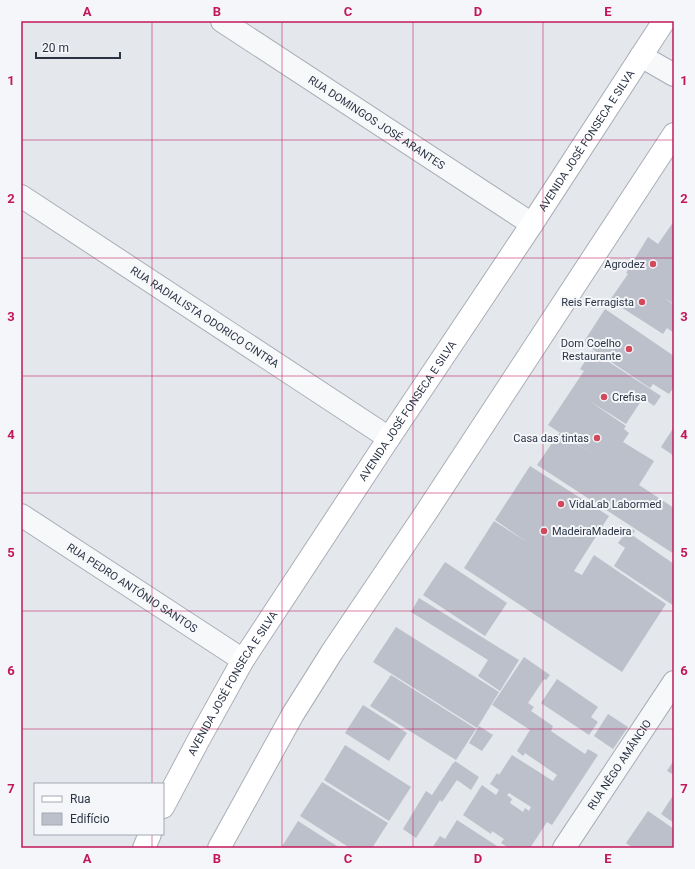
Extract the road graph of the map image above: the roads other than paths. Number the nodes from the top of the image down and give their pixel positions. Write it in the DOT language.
graph roads {
  1 [pos="222,21"];
  2 [pos="664,21"];
  3 [pos="674,27"];
  4 [pos="641,56"];
  5 [pos="674,75"];
  6 [pos="674,134"];
  7 [pos="21,196"];
  8 [pos="532,224"];
  9 [pos="389,438"];
  10 [pos="21,515"];
  11 [pos="243,660"];
  12 [pos="674,682"];
  13 [pos="164,805"];
  14 [pos="150,835"];
  15 [pos="144,848"];
  16 [pos="220,848"];
  17 [pos="564,848"];
  1 -- 8 [label="street, RUA DOMINGOS JOSÉ ARANTES"];
  2 -- 3 [label="street"];
  2 -- 4 [label="main road, AVENIDA JOSÉ FONSECA E SILVA"];
  4 -- 5 [label="street"];
  4 -- 8 [label="main road, AVENIDA JOSÉ FONSECA E SILVA"];
  6 -- 16 [label="main road"];
  7 -- 9 [label="street, RUA RADIALISTA ODORICO CINTRA"];
  8 -- 9 [label="main road, AVENIDA JOSÉ FONSECA E SILVA"];
  9 -- 11 [label="main road, AVENIDA JOSÉ FONSECA E SILVA"];
  10 -- 11 [label="street, RUA PEDRO ANTÔNIO SANTOS"];
  11 -- 13 [label="main road, AVENIDA JOSÉ FONSECA E SILVA"];
  12 -- 17 [label="street, RUA NÊGO AMÂNCIO"];
  14 -- 15 [label="main road"];
}
